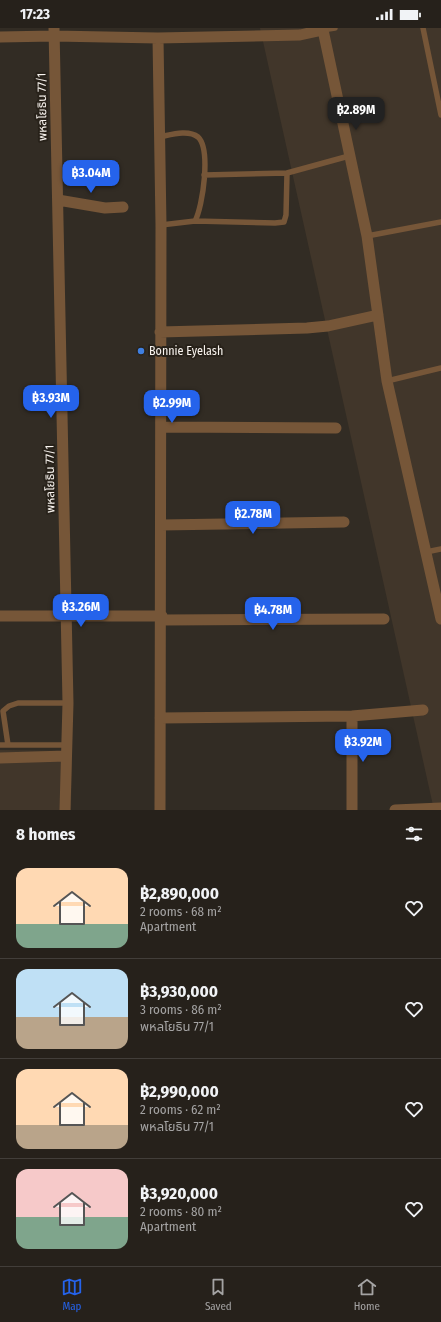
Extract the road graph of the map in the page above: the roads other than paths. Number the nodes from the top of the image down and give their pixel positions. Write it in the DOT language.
graph roads {
  1 [pos="335,28"];
  2 [pos="423,28"];
  3 [pos="322,29"];
  4 [pos="54,32"];
  5 [pos="0,37"];
  6 [pos="158,38"];
  7 [pos="441,115"];
  8 [pos="159,137"];
  9 [pos="350,156"];
  10 [pos="288,173"];
  11 [pos="204,175"];
  12 [pos="58,200"];
  13 [pos="122,207"];
  14 [pos="196,221"];
  15 [pos="441,222"];
  16 [pos="161,224"];
  17 [pos="367,236"];
  18 [pos="378,315"];
  19 [pos="160,332"];
  20 [pos="441,368"];
  21 [pos="387,380"];
  22 [pos="161,427"];
  23 [pos="336,428"];
  24 [pos="344,522"];
  25 [pos="161,525"];
  26 [pos="441,549"];
  27 [pos="426,552"];
  28 [pos="0,616"];
  29 [pos="66,616"];
  30 [pos="162,618"];
  31 [pos="384,619"];
  32 [pos="441,619"];
  33 [pos="68,703"];
  34 [pos="423,710"];
  35 [pos="352,716"];
  36 [pos="160,718"];
  37 [pos="0,745"];
  38 [pos="8,745"];
  39 [pos="67,751"];
  40 [pos="0,758"];
  41 [pos="441,808"];
  42 [pos="65,810"];
  43 [pos="160,810"];
  44 [pos="352,810"];
  45 [pos="395,810"];
  1 -- 3 [label="lane"];
  2 -- 7 [label="lane"];
  3 -- 6 [label="street"];
  3 -- 9 [label="street"];
  4 -- 5 [label="street"];
  4 -- 6 [label="street"];
  4 -- 12 [label="street, พหลโยธิน 77/1"];
  6 -- 8 [label="street"];
  8 -- 11 [label="lane"];
  8 -- 16 [label="street"];
  9 -- 10 [label="lane"];
  9 -- 17 [label="street"];
  10 -- 11 [label="lane"];
  10 -- 14 [label="lane"];
  11 -- 14 [label="lane"];
  12 -- 13 [label="street"];
  12 -- 29 [label="street, พหลโยธิน 77/1"];
  14 -- 16 [label="lane"];
  15 -- 17 [label="lane"];
  16 -- 19 [label="street"];
  17 -- 18 [label="street"];
  18 -- 19 [label="street"];
  18 -- 21 [label="street"];
  19 -- 22 [label="street"];
  20 -- 21 [label="lane"];
  21 -- 27 [label="street"];
  22 -- 23 [label="street"];
  22 -- 25 [label="street"];
  24 -- 25 [label="street"];
  25 -- 30 [label="street"];
  26 -- 27 [label="lane"];
  27 -- 32 [label="street"];
  28 -- 29 [label="street"];
  29 -- 30 [label="street"];
  29 -- 33 [label="street, พหลโยธิน 77/1"];
  30 -- 31 [label="street"];
  30 -- 36 [label="street"];
  33 -- 38 [label="lane"];
  33 -- 39 [label="street, พหลโยธิน 77/1"];
  34 -- 35 [label="street"];
  35 -- 36 [label="street"];
  35 -- 44 [label="street"];
  36 -- 43 [label="street"];
  37 -- 38 [label="lane"];
  38 -- 39 [label="lane"];
  39 -- 40 [label="street"];
  39 -- 42 [label="street, พหลโยธิน 77/1"];
  41 -- 45 [label="street"];
}
